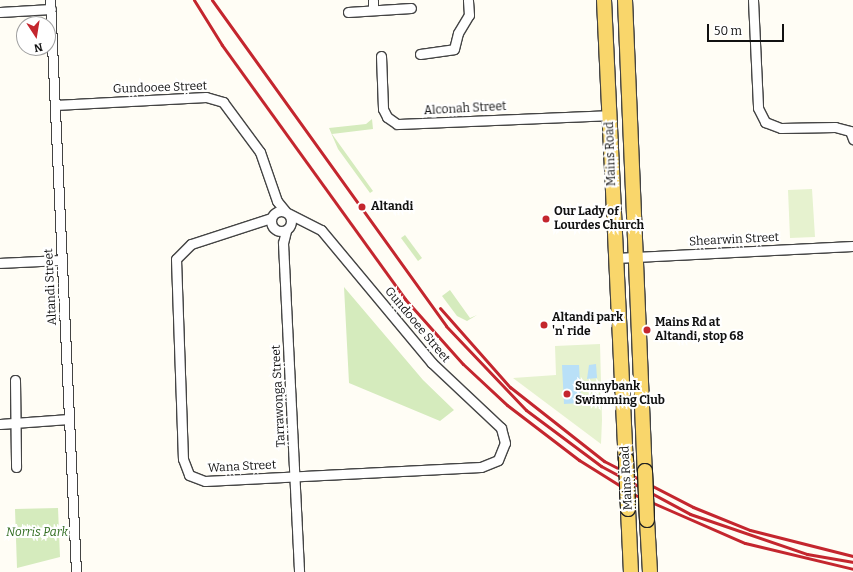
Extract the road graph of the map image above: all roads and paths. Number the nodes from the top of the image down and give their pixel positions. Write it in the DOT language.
graph roads {
  1 [pos="373,0"];
  2 [pos="468,0"];
  3 [pos="604,0"];
  4 [pos="625,0"];
  5 [pos="753,0"];
  6 [pos="51,5"];
  7 [pos="411,8"];
  8 [pos="373,10"];
  9 [pos="0,12"];
  10 [pos="348,12"];
  11 [pos="420,54"];
  12 [pos="381,56"];
  13 [pos="55,105"];
  14 [pos="609,115"];
  15 [pos="853,139"];
  16 [pos="277,201"];
  17 [pos="286,212"];
  18 [pos="301,221"];
  19 [pos="279,224"];
  20 [pos="853,246"];
  21 [pos="637,256"];
  22 [pos="615,258"];
  23 [pos="62,260"];
  24 [pos="0,262"];
  25 [pos="15,380"];
  26 [pos="69,419"];
  27 [pos="15,422"];
  28 [pos="0,424"];
  29 [pos="504,450"];
  30 [pos="16,467"];
  31 [pos="294,476"];
  32 [pos="76,572"];
  33 [pos="299,572"];
  34 [pos="631,572"];
  35 [pos="650,572"];
  1 -- 8 [label="street"];
  2 -- 11 [label="street"];
  3 -- 14 [label="main road, Mains Road"];
  4 -- 21 [label="main road, Mains Road"];
  5 -- 15 [label="street"];
  6 -- 9 [label="street"];
  6 -- 13 [label="street, Altandi Street"];
  7 -- 8 [label="street"];
  8 -- 10 [label="street"];
  12 -- 14 [label="street, Alconah Street"];
  13 -- 16 [label="street, Gundooee Street"];
  13 -- 23 [label="street, Altandi Street"];
  14 -- 22 [label="main road, Mains Road"];
  16 -- 17 [label="street, Gundooee Street"];
  16 -- 19 [label="street"];
  17 -- 18 [label="street, Gundooee Street"];
  17 -- 19 [label="street"];
  17 -- 19 [label="street, Tarrawonga Street"];
  18 -- 19 [label="street"];
  18 -- 29 [label="street, Gundooee Street"];
  19 -- 31 [label="street, Tarrawonga Street"];
  19 -- 31 [label="street, Wana Street"];
  20 -- 21 [label="street, Shearwin Street"];
  21 -- 22 [label="street, Shearwin Street"];
  21 -- 35 [label="main road, Mains Road, bridge"];
  22 -- 34 [label="main road, Mains Road, bridge"];
  23 -- 24 [label="street"];
  23 -- 26 [label="street, Altandi Street"];
  25 -- 27 [label="street"];
  26 -- 27 [label="street"];
  26 -- 32 [label="street, Altandi Street"];
  27 -- 28 [label="street"];
  27 -- 30 [label="street"];
  29 -- 31 [label="street, Wana Street"];
  31 -- 33 [label="street, Tarrawonga Street"];
}
